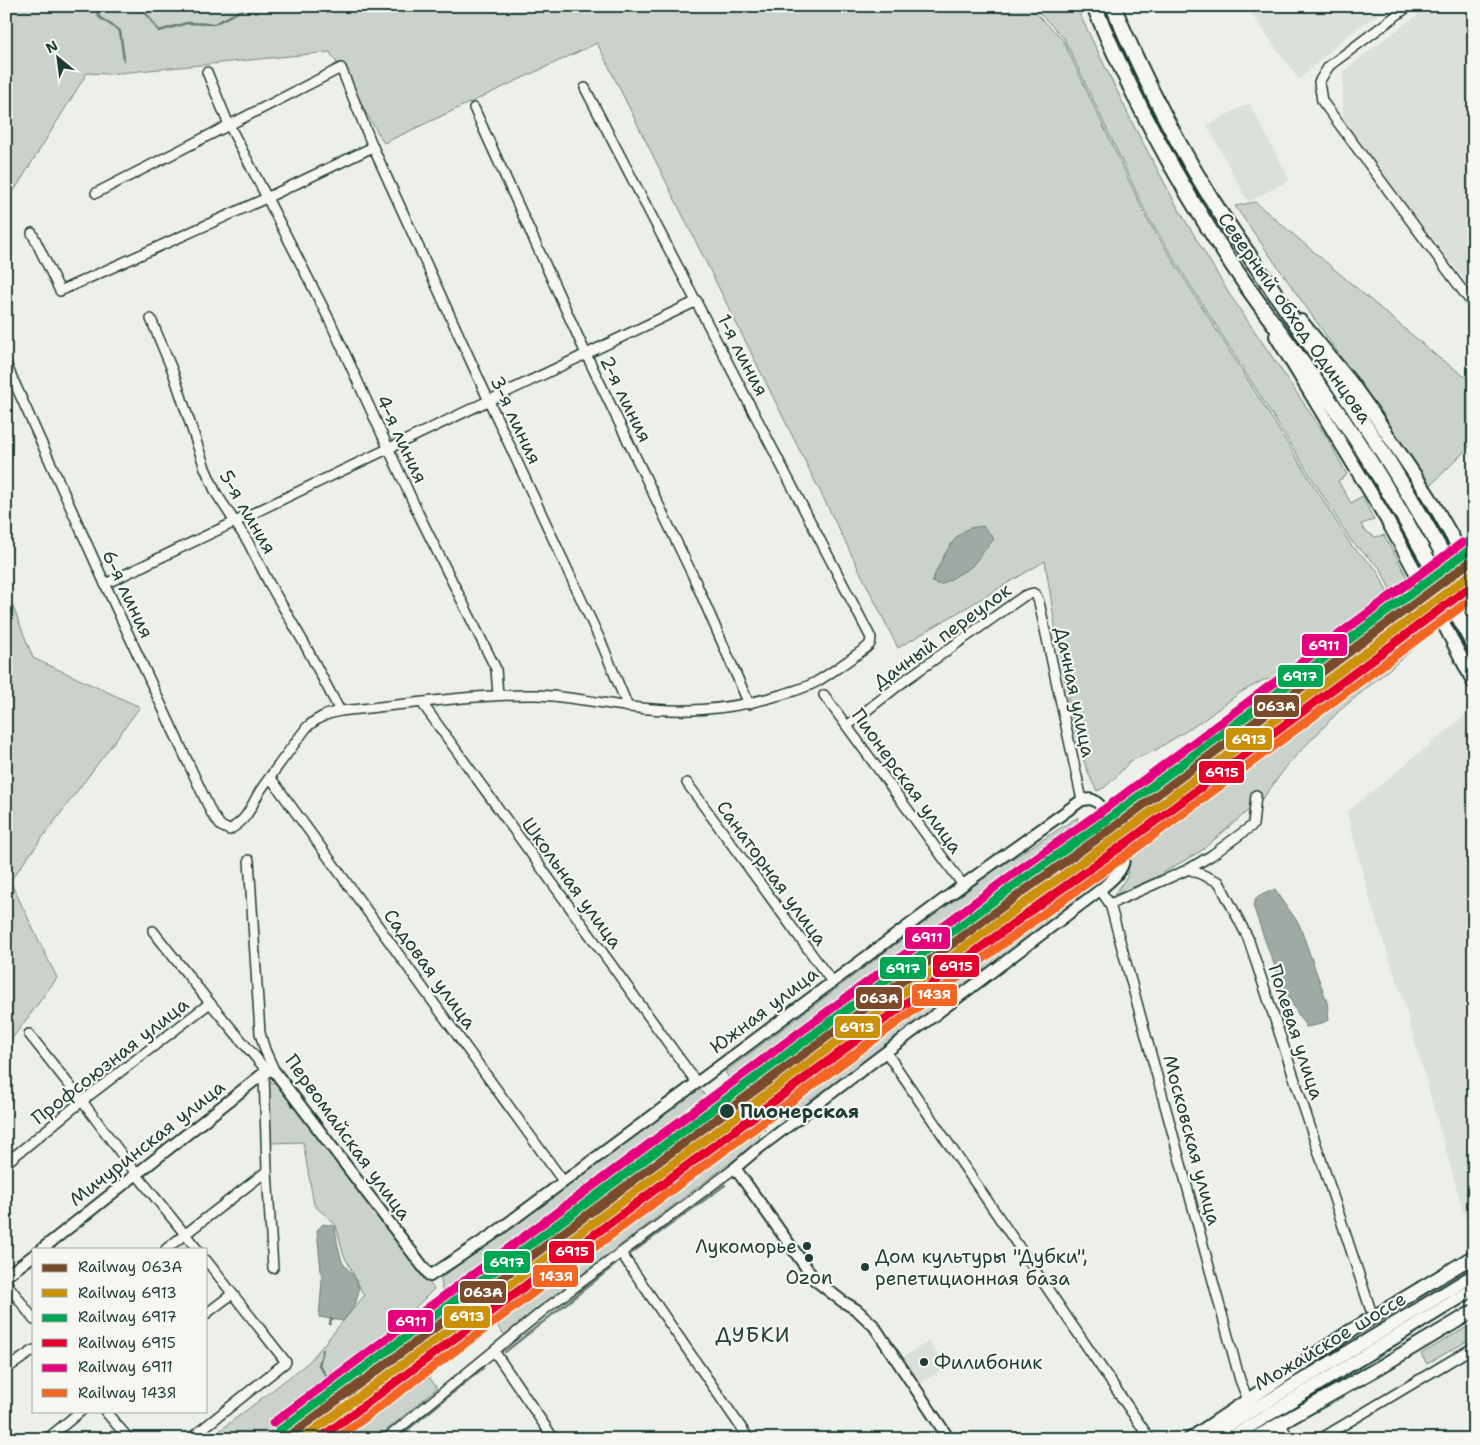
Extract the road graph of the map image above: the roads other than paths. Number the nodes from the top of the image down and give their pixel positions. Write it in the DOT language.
graph roads {
  1 [pos="1094,6"];
  2 [pos="1113,6"];
  3 [pos="1408,6"];
  4 [pos="207,72"];
  5 [pos="586,88"];
  6 [pos="474,108"];
  7 [pos="228,125"];
  8 [pos="374,147"];
  9 [pos="96,193"];
  10 [pos="268,198"];
  11 [pos="32,233"];
  12 [pos="1264,276"];
  13 [pos="1248,288"];
  14 [pos="697,301"];
  15 [pos="1474,306"];
  16 [pos="151,319"];
  17 [pos="586,354"];
  18 [pos="6,364"];
  19 [pos="488,401"];
  20 [pos="388,449"];
  21 [pos="236,522"];
  22 [pos="1474,575"];
  23 [pos="105,584"];
  24 [pos="1033,593"];
  25 [pos="1474,612"];
  26 [pos="1474,646"];
  27 [pos="1474,684"];
  28 [pos="498,695"];
  29 [pos="824,695"];
  30 [pos="422,703"];
  31 [pos="749,704"];
  32 [pos="628,707"];
  33 [pos="340,711"];
  34 [pos="847,726"];
  35 [pos="270,777"];
  36 [pos="687,784"];
  37 [pos="1256,795"];
  38 [pos="1082,800"];
  39 [pos="249,860"];
  40 [pos="1189,870"];
  41 [pos="963,885"];
  42 [pos="1100,890"];
  43 [pos="1110,904"];
  44 [pos="153,931"];
  45 [pos="832,982"];
  46 [pos="210,1003"];
  47 [pos="29,1034"];
  48 [pos="886,1052"];
  49 [pos="269,1072"];
  50 [pos="697,1082"];
  51 [pos="82,1101"];
  52 [pos="6,1163"];
  53 [pos="735,1168"];
  54 [pos="267,1171"];
  55 [pos="137,1174"];
  56 [pos="563,1181"];
  57 [pos="186,1233"];
  58 [pos="43,1248"];
  59 [pos="167,1248"];
  60 [pos="196,1248"];
  61 [pos="621,1253"];
  62 [pos="32,1256"];
  63 [pos="1474,1256"];
  64 [pos="208,1263"];
  65 [pos="273,1268"];
  66 [pos="1474,1275"];
  67 [pos="6,1276"];
  68 [pos="430,1276"];
  69 [pos="6,1282"];
  70 [pos="1474,1289"];
  71 [pos="232,1294"];
  72 [pos="1370,1308"];
  73 [pos="1474,1311"];
  74 [pos="208,1312"];
  75 [pos="32,1317"];
  76 [pos="1474,1347"];
  77 [pos="32,1351"];
  78 [pos="494,1351"];
  79 [pos="6,1369"];
  80 [pos="1248,1400"];
  81 [pos="81,1412"];
  82 [pos="106,1412"];
  83 [pos="1280,1423"];
  84 [pos="46,1439"];
  85 [pos="129,1439"];
  86 [pos="190,1439"];
  87 [pos="386,1439"];
  88 [pos="554,1439"];
  89 [pos="749,1439"];
  90 [pos="949,1439"];
  91 [pos="1150,1439"];
  92 [pos="1190,1439"];
  93 [pos="1206,1439"];
  94 [pos="1229,1439"];
  95 [pos="1253,1439"];
  96 [pos="1289,1439"];
  97 [pos="1320,1439"];
  1 -- 13 [label="highway, Северный обход Одинцова"];
  2 -- 12 [label="highway, Северный обход Одинцова"];
  3 -- 15 [label="street"];
  4 -- 7 [label="street, 4-я линия"];
  5 -- 14 [label="street, 1-я линия"];
  6 -- 17 [label="street, 2-я линия"];
  7 -- 8 [label="street, 3-я линия"];
  7 -- 9 [label="street"];
  7 -- 10 [label="street, 4-я линия"];
  8 -- 10 [label="street"];
  8 -- 19 [label="street, 3-я линия"];
  10 -- 11 [label="street"];
  10 -- 20 [label="street, 4-я линия"];
  12 -- 22 [label="main road"];
  12 -- 25 [label="highway, Северный обход Одинцова"];
  13 -- 26 [label="highway, Северный обход Одинцова"];
  13 -- 27 [label="main road"];
  14 -- 17 [label="street"];
  14 -- 31 [label="street, 1-я линия"];
  16 -- 21 [label="street, 5-я линия"];
  17 -- 19 [label="street"];
  17 -- 31 [label="street, 2-я линия"];
  18 -- 23 [label="street, 6-я линия"];
  19 -- 20 [label="street"];
  19 -- 32 [label="street, 3-я линия"];
  20 -- 21 [label="street"];
  20 -- 28 [label="street, 4-я линия"];
  21 -- 23 [label="street"];
  21 -- 33 [label="street, 5-я линия"];
  23 -- 35 [label="street, 6-я линия"];
  24 -- 34 [label="street, Дачный переулок"];
  24 -- 38 [label="street, Дачная улица"];
  28 -- 30 [label="street"];
  28 -- 32 [label="street"];
  29 -- 34 [label="street, Пионерская улица"];
  30 -- 33 [label="street"];
  30 -- 50 [label="street, Школьная улица"];
  31 -- 32 [label="street"];
  33 -- 35 [label="street"];
  34 -- 41 [label="street, Пионерская улица"];
  35 -- 56 [label="street, Садовая улица"];
  36 -- 45 [label="street, Санаторная улица"];
  37 -- 40 [label="street"];
  38 -- 41 [label="street, Южная улица"];
  38 -- 42 [label="street"];
  39 -- 49 [label="street, Первомайская улица"];
  40 -- 43 [label="street"];
  40 -- 72 [label="street, Полевая улица"];
  41 -- 45 [label="street, Южная улица"];
  42 -- 43 [label="street, Московская улица"];
  42 -- 48 [label="street"];
  43 -- 80 [label="street, Московская улица"];
  44 -- 46 [label="street"];
  45 -- 50 [label="street, Южная улица"];
  46 -- 49 [label="street"];
  46 -- 51 [label="street, Профсоюзная улица"];
  47 -- 51 [label="street"];
  48 -- 53 [label="street"];
  48 -- 91 [label="street"];
  49 -- 54 [label="street"];
  49 -- 55 [label="street, Мичуринская улица"];
  49 -- 68 [label="street, Первомайская улица"];
  50 -- 56 [label="street, Южная улица"];
  51 -- 52 [label="street, Профсоюзная улица"];
  51 -- 55 [label="street"];
  53 -- 61 [label="street"];
  53 -- 90 [label="street"];
  54 -- 57 [label="street"];
  54 -- 65 [label="street"];
  55 -- 57 [label="street"];
  55 -- 58 [label="street, Мичуринская улица"];
  56 -- 68 [label="street, Южная улица"];
  57 -- 59 [label="street"];
  57 -- 60 [label="street"];
  61 -- 78 [label="street"];
  61 -- 89 [label="street"];
  62 -- 67 [label="street"];
  63 -- 80 [label="main road"];
  64 -- 71 [label="street"];
  66 -- 93 [label="main road, Можайское шоссе"];
  69 -- 75 [label="street"];
  70 -- 94 [label="main road, Можайское шоссе"];
  71 -- 74 [label="street"];
  71 -- 86 [label="street"];
  73 -- 83 [label="main road"];
  76 -- 97 [label="street"];
  77 -- 79 [label="street"];
  78 -- 87 [label="street"];
  78 -- 88 [label="street"];
  80 -- 92 [label="main road"];
  81 -- 84 [label="street"];
  82 -- 85 [label="street"];
  83 -- 95 [label="main road"];
  83 -- 96 [label="street"];
}
